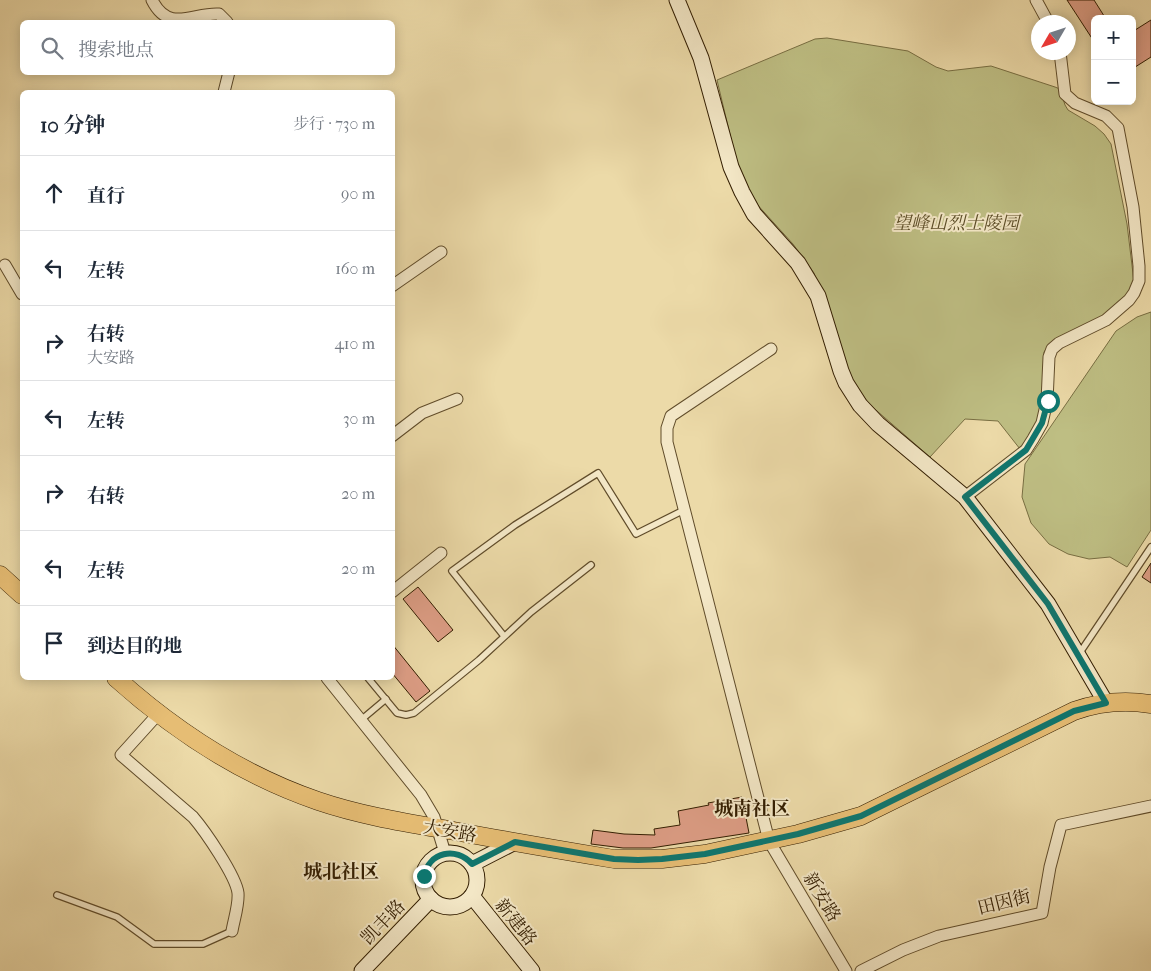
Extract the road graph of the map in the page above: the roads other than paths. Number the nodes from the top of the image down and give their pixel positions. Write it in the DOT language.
graph roads {
  1 [pos="152,0"];
  2 [pos="677,0"];
  3 [pos="1036,0"];
  4 [pos="1044,15"];
  5 [pos="225,20"];
  6 [pos="1061,60"];
  7 [pos="228,75"];
  8 [pos="224,90"];
  9 [pos="441,252"];
  10 [pos="5,265"];
  11 [pos="395,284"];
  12 [pos="20,291"];
  13 [pos="771,349"];
  14 [pos="457,399"];
  15 [pos="395,434"];
  16 [pos="965,497"];
  17 [pos="684,510"];
  18 [pos="1151,547"];
  19 [pos="441,553"];
  20 [pos="591,565"];
  21 [pos="0,575"];
  22 [pos="395,590"];
  23 [pos="20,593"];
  24 [pos="504,636"];
  25 [pos="1079,654"];
  26 [pos="118,680"];
  27 [pos="329,680"];
  28 [pos="370,680"];
  29 [pos="386,699"];
  30 [pos="1106,703"];
  31 [pos="1151,704"];
  32 [pos="158,713"];
  33 [pos="361,720"];
  34 [pos="1151,806"];
  35 [pos="438,828"];
  36 [pos="769,841"];
  37 [pos="515,842"];
  38 [pos="445,853"];
  39 [pos="472,864"];
  40 [pos="57,895"];
  41 [pos="472,896"];
  42 [pos="431,899"];
  43 [pos="232,931"];
  44 [pos="362,971"];
  45 [pos="532,971"];
  46 [pos="846,971"];
  47 [pos="861,971"];
  1 -- 5 [label="street"];
  2 -- 16 [label="street"];
  3 -- 4 [label="street"];
  6 -- 16 [label="street"];
  7 -- 8 [label="street"];
  9 -- 11 [label="street"];
  10 -- 12 [label="street"];
  13 -- 17 [label="street, 新安路"];
  14 -- 15 [label="street"];
  16 -- 25 [label="street"];
  17 -- 24 [label="lane"];
  17 -- 36 [label="street, 新安路"];
  18 -- 25 [label="lane"];
  19 -- 22 [label="street"];
  20 -- 24 [label="lane"];
  21 -- 23 [label="main road"];
  24 -- 29 [label="lane"];
  25 -- 30 [label="street"];
  26 -- 32 [label="main road, 大安路"];
  27 -- 33 [label="street"];
  28 -- 29 [label="lane"];
  29 -- 33 [label="lane"];
  30 -- 31 [label="main road, 大安路"];
  30 -- 36 [label="main road, 大安路"];
  32 -- 35 [label="main road, 大安路"];
  32 -- 43 [label="street"];
  33 -- 35 [label="street"];
  34 -- 47 [label="street, 田因街"];
  35 -- 37 [label="main road, 大安路"];
  35 -- 38 [label="street"];
  36 -- 37 [label="main road, 大安路"];
  36 -- 46 [label="street, 新安路"];
  37 -- 39 [label="street"];
  38 -- 39 [label="street"];
  38 -- 42 [label="street"];
  39 -- 41 [label="street"];
  40 -- 43 [label="lane"];
  41 -- 42 [label="street"];
  41 -- 45 [label="street, 新建路"];
  42 -- 44 [label="street, 凯丰路"];
}
